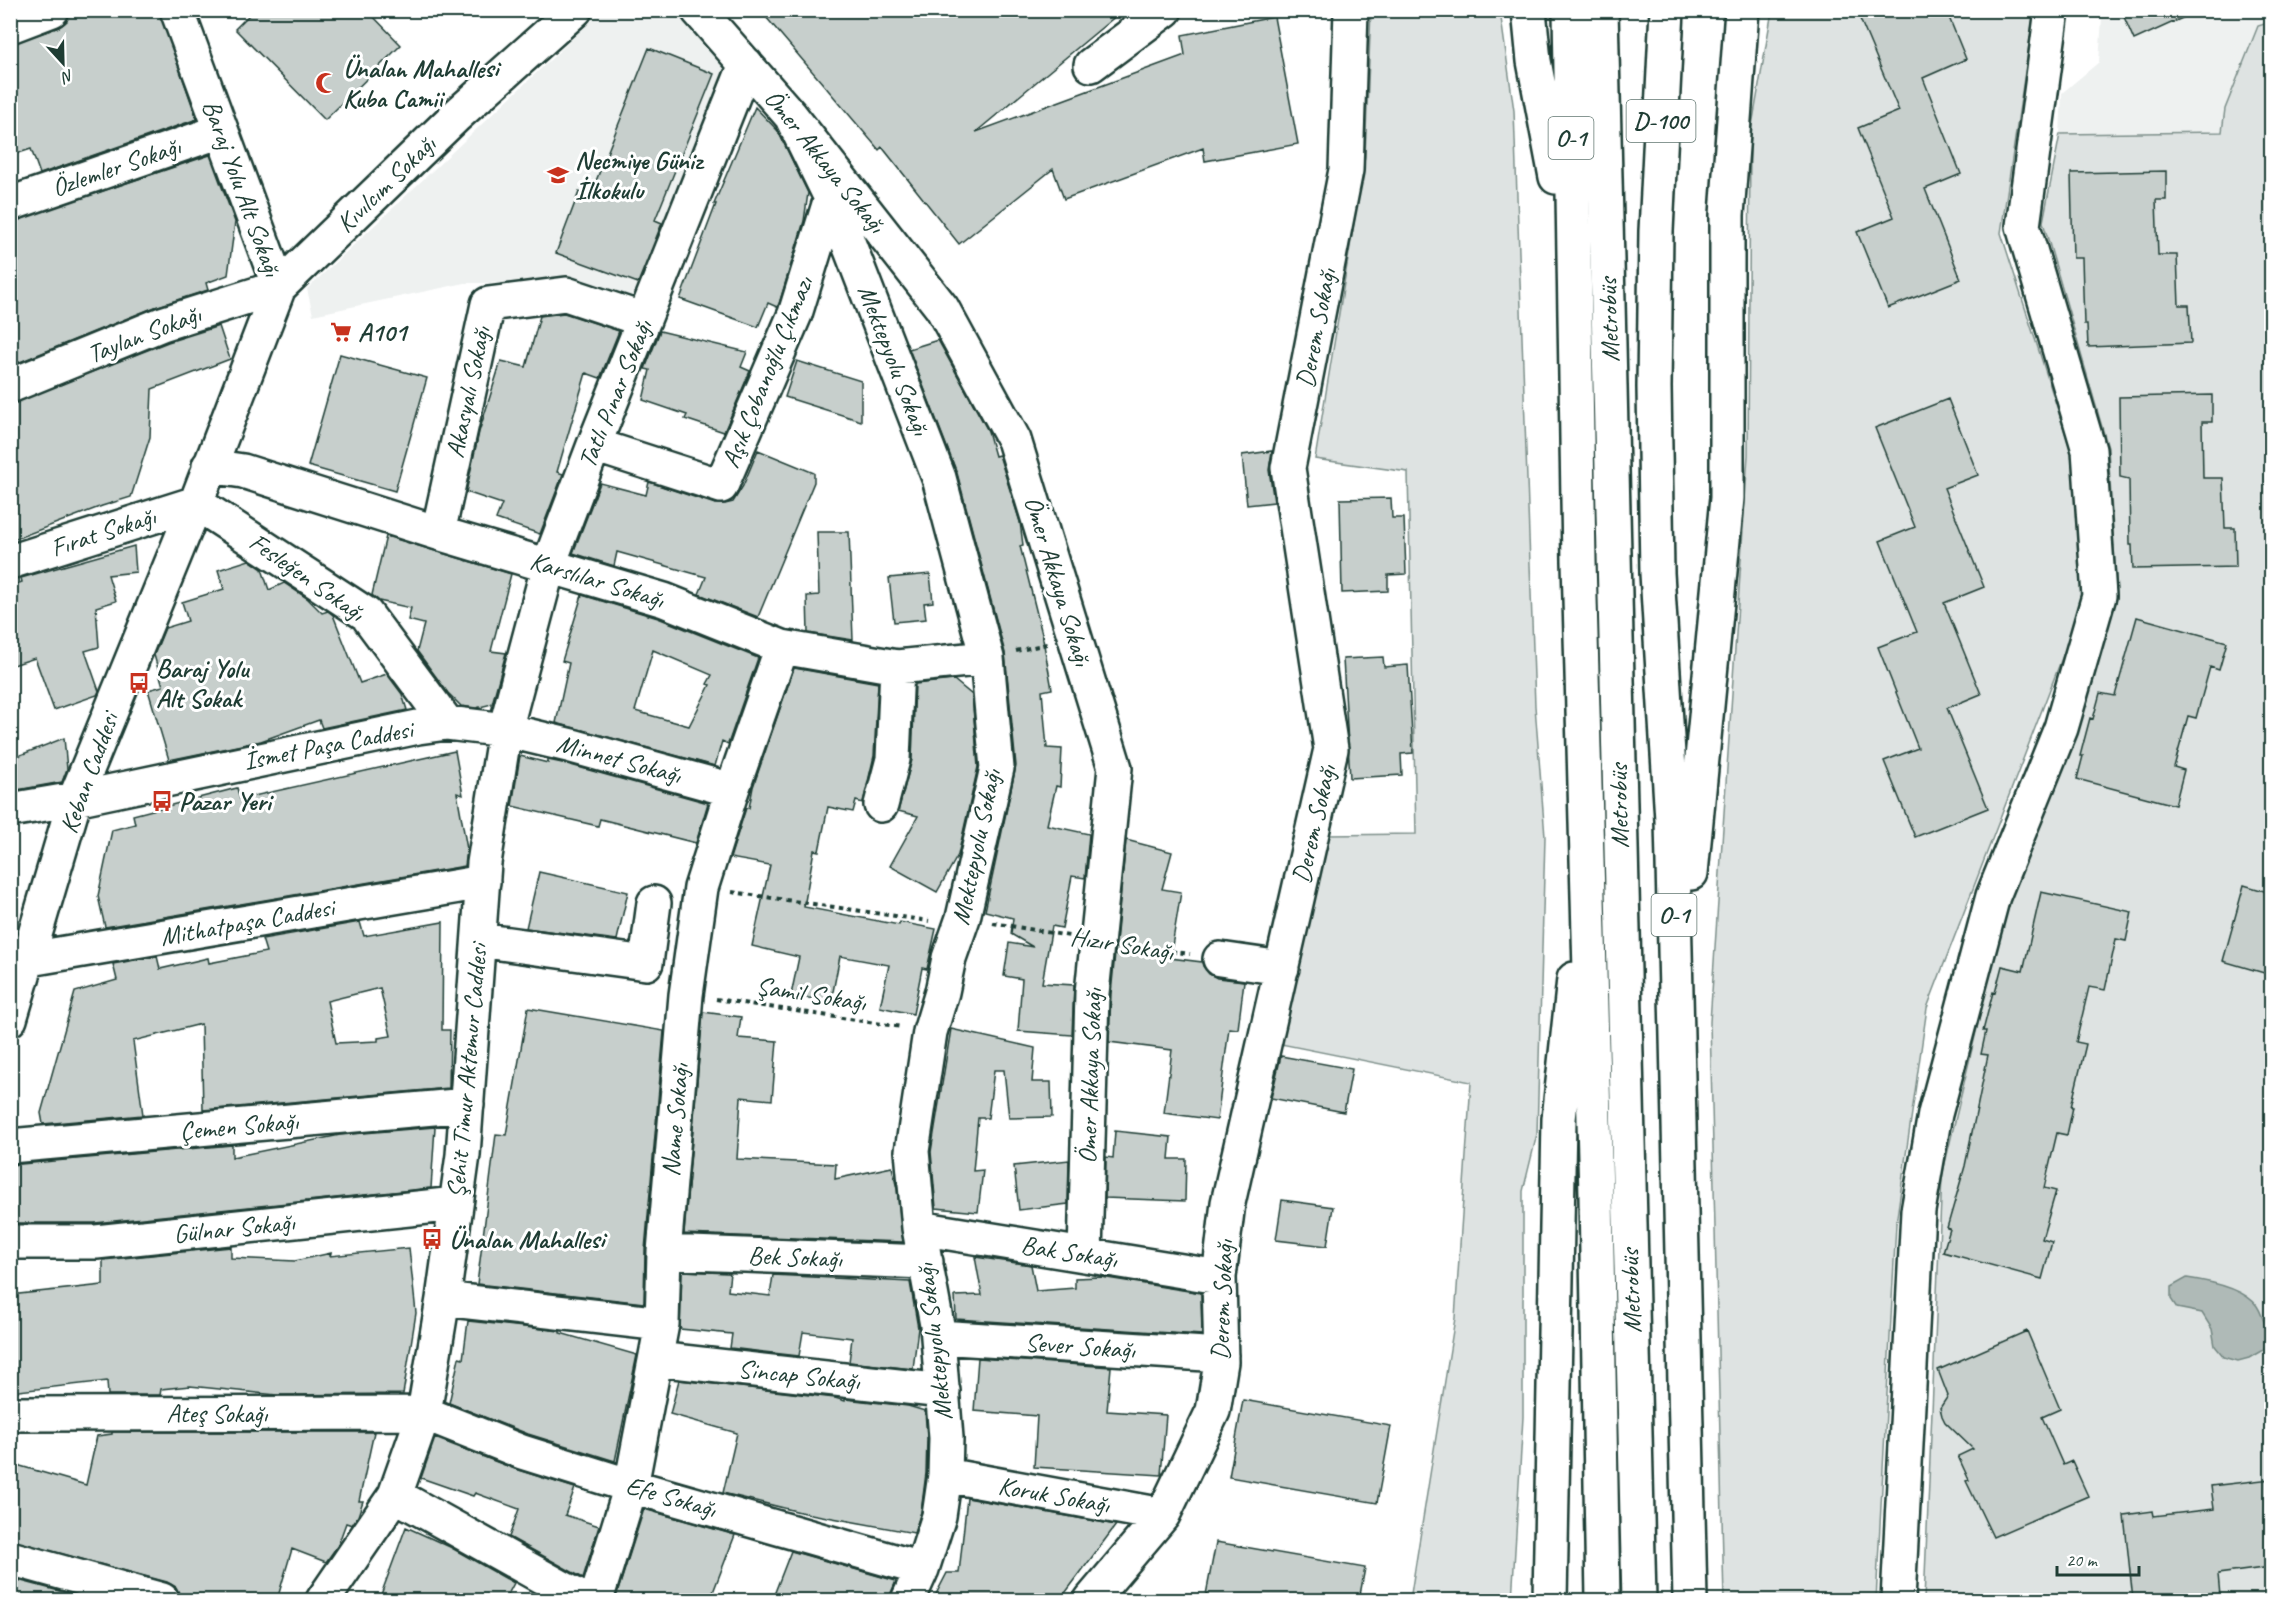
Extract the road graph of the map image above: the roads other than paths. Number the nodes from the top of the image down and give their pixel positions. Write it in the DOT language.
graph roads {
  1 [pos="52,10"];
  2 [pos="177,10"];
  3 [pos="575,10"];
  4 [pos="698,10"];
  5 [pos="1165,10"];
  6 [pos="1351,10"];
  7 [pos="1529,10"];
  8 [pos="1570,10"];
  9 [pos="1601,10"];
  10 [pos="1620,10"];
  11 [pos="1649,10"];
  12 [pos="1667,10"];
  13 [pos="1742,10"];
  14 [pos="2052,10"];
  15 [pos="10,26"];
  16 [pos="746,64"];
  17 [pos="1091,65"];
  18 [pos="791,116"];
  19 [pos="221,131"];
  20 [pos="831,198"];
  21 [pos="10,204"];
  22 [pos="1656,231"];
  23 [pos="1573,266"];
  24 [pos="279,287"];
  25 [pos="645,320"];
  26 [pos="10,386"];
  27 [pos="594,446"];
  28 [pos="209,466"];
  29 [pos="196,503"];
  30 [pos="438,533"];
  31 [pos="10,562"];
  32 [pos="549,564"];
  33 [pos="782,647"];
  34 [pos="987,658"];
  35 [pos="897,667"];
  36 [pos="447,723"];
  37 [pos="505,730"];
  38 [pos="732,790"];
  39 [pos="75,799"];
  40 [pos="881,805"];
  41 [pos="10,810"];
  42 [pos="1588,849"];
  43 [pos="483,882"];
  44 [pos="654,903"];
  45 [pos="479,940"];
  46 [pos="1220,958"];
  47 [pos="20,960"];
  48 [pos="1282,968"];
  49 [pos="10,1019"];
  50 [pos="1676,1021"];
  51 [pos="466,1105"];
  52 [pos="10,1146"];
  53 [pos="456,1204"];
  54 [pos="919,1227"];
  55 [pos="10,1242"];
  56 [pos="664,1252"];
  57 [pos="1085,1255"];
  58 [pos="926,1262"];
  59 [pos="1219,1277"];
  60 [pos="443,1299"];
  61 [pos="662,1324"];
  62 [pos="938,1337"];
  63 [pos="1221,1355"];
  64 [pos="656,1359"];
  65 [pos="943,1391"];
  66 [pos="424,1413"];
  67 [pos="10,1414"];
  68 [pos="945,1475"];
  69 [pos="631,1486"];
  70 [pos="395,1495"];
  71 [pos="1163,1515"];
  72 [pos="10,1558"];
  73 [pos="922,1569"];
  74 [pos="162,1600"];
  75 [pos="323,1600"];
  76 [pos="584,1600"];
  77 [pos="596,1600"];
  78 [pos="909,1600"];
  79 [pos="1091,1600"];
  80 [pos="1550,1600"];
  81 [pos="1603,1600"];
  82 [pos="1639,1600"];
  83 [pos="1654,1600"];
  84 [pos="1690,1600"];
  85 [pos="1898,1600"];
  1 -- 15 [label="main road"];
  2 -- 19 [label="main road, Baraj Yolu Alt Sokağı"];
  3 -- 24 [label="main road, Kıvılcım Sokağı"];
  4 -- 16 [label="main road, Ömer Akkaya Sokağı"];
  5 -- 17 [label="main road"];
  6 -- 48 [label="main road, Derem Sokağı"];
  7 -- 23 [label="main road"];
  8 -- 23 [label="main road, O-1"];
  9 -- 82 [label="main road, Metrobüs"];
  10 -- 83 [label="main road, Metrobüs"];
  11 -- 22 [label="main road, O-1"];
  12 -- 22 [label="main road, D-100"];
  13 -- 50 [label="main road"];
  14 -- 85 [label="main road"];
  16 -- 18 [label="main road, Ömer Akkaya Sokağı"];
  16 -- 25 [label="main road, Tatlı Pınar Sokağı"];
  18 -- 20 [label="main road, Mektepyolu Sokağı"];
  18 -- 57 [label="main road, Ömer Akkaya Sokağı"];
  19 -- 21 [label="main road, Özlemler Sokağı"];
  19 -- 24 [label="main road, Baraj Yolu Alt Sokağı"];
  20 -- 27 [label="main road, Aşık Çobanoğlu Çıkmazı"];
  20 -- 34 [label="main road, Mektepyolu Sokağı"];
  22 -- 50 [label="main road, O-1"];
  23 -- 42 [label="main road, O-1"];
  24 -- 26 [label="main road, Taylan Sokağı"];
  24 -- 28 [label="main road, Baraj Yolu Alt Sokağı"];
  25 -- 27 [label="main road, Tatlı Pınar Sokağı"];
  25 -- 30 [label="main road, Akasyalı Sokağı"];
  27 -- 32 [label="main road, Tatlı Pınar Sokağı"];
  28 -- 29 [label="main road, Keban Caddesi"];
  28 -- 30 [label="main road, Karslılar Sokağı"];
  29 -- 31 [label="main road, Fırat Sokağı"];
  29 -- 36 [label="main road, Fesleğen Sokağı"];
  29 -- 39 [label="main road, Keban Caddesi"];
  30 -- 32 [label="main road, Karslılar Sokağı"];
  32 -- 33 [label="main road, Karslılar Sokağı"];
  32 -- 37 [label="main road, Tatlı Pınar Sokağı"];
  33 -- 35 [label="main road, Karslılar Sokağı"];
  33 -- 38 [label="main road, Name Sokağı"];
  34 -- 35 [label="main road, Karslılar Sokağı"];
  34 -- 54 [label="main road, Mektepyolu Sokağı"];
  35 -- 40 [label="main road"];
  36 -- 37 [label="main road, İsmet Paşa Caddesi"];
  36 -- 39 [label="main road, İsmet Paşa Caddesi"];
  37 -- 38 [label="main road, Minnet Sokağı"];
  37 -- 43 [label="main road, Şehit Timur Aktemur Caddesi"];
  38 -- 56 [label="main road, Name Sokağı"];
  39 -- 41 [label="main road, İsmet Paşa Caddesi"];
  39 -- 47 [label="main road, Keban Caddesi"];
  42 -- 80 [label="main road"];
  42 -- 81 [label="main road, O-1"];
  43 -- 45 [label="main road, Şehit Timur Aktemur Caddesi"];
  43 -- 47 [label="main road, Mithatpaşa Caddesi"];
  44 -- 45 [label="main road"];
  45 -- 51 [label="main road, Şehit Timur Aktemur Caddesi"];
  46 -- 48 [label="main road"];
  47 -- 49 [label="main road, Keban Caddesi"];
  48 -- 59 [label="main road, Derem Sokağı"];
  50 -- 84 [label="main road, O-1"];
  51 -- 52 [label="main road, Çemen Sokağı"];
  51 -- 53 [label="main road, Şehit Timur Aktemur Caddesi"];
  53 -- 55 [label="main road, Gülnar Sokağı"];
  53 -- 60 [label="main road, Şehit Timur Aktemur Caddesi"];
  54 -- 57 [label="main road, Bak Sokağı"];
  54 -- 58 [label="main road, Mektepyolu Sokağı"];
  56 -- 58 [label="main road, Bek Sokağı"];
  56 -- 61 [label="main road, Name Sokağı"];
  57 -- 59 [label="main road, Bak Sokağı"];
  58 -- 62 [label="main road, Mektepyolu Sokağı"];
  59 -- 63 [label="main road, Derem Sokağı"];
  60 -- 61 [label="main road"];
  60 -- 66 [label="main road, Şehit Timur Aktemur Caddesi"];
  61 -- 64 [label="main road, Name Sokağı"];
  62 -- 63 [label="main road, Sever Sokağı"];
  62 -- 65 [label="main road, Mektepyolu Sokağı"];
  63 -- 71 [label="main road, Derem Sokağı"];
  64 -- 65 [label="main road, Sincap Sokağı"];
  64 -- 69 [label="main road, Name Sokağı"];
  65 -- 68 [label="main road, Mektepyolu Sokağı"];
  66 -- 67 [label="main road, Ateş Sokağı"];
  66 -- 69 [label="main road, Efe Sokağı"];
  66 -- 70 [label="main road, Şehit Timur Aktemur Caddesi"];
  68 -- 71 [label="main road, Koruk Sokağı"];
  68 -- 73 [label="main road, Mektepyolu Sokağı"];
  69 -- 73 [label="main road, Efe Sokağı"];
  69 -- 77 [label="main road, Name Sokağı"];
  70 -- 75 [label="main road, Şehit Timur Aktemur Caddesi"];
  70 -- 76 [label="main road"];
  71 -- 79 [label="main road, Derem Sokağı"];
  72 -- 74 [label="main road"];
  73 -- 78 [label="main road, Mektepyolu Sokağı"];
}
